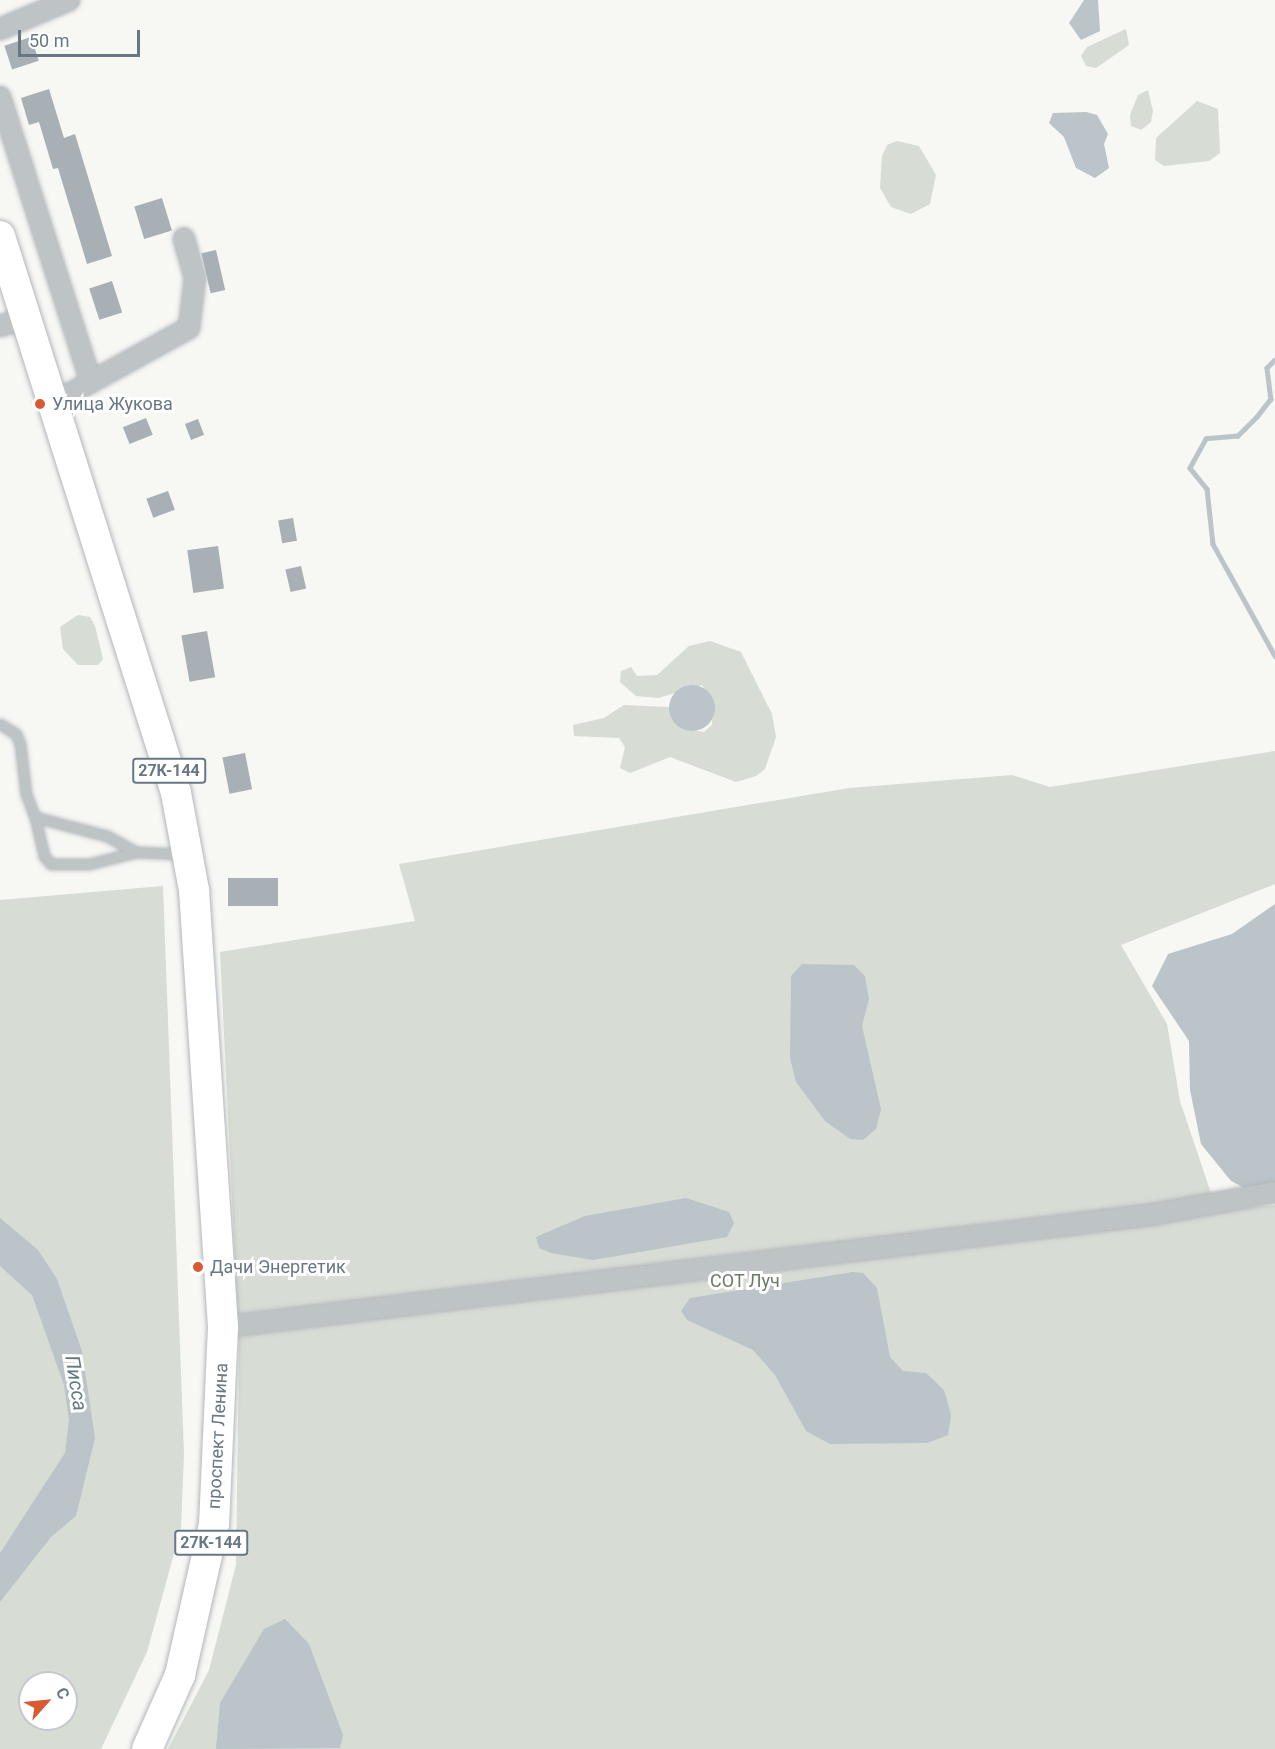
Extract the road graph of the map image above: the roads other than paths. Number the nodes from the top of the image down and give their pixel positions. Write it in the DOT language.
graph roads {
  1 [pos="69,0"];
  2 [pos="0,29"];
  3 [pos="0,97"];
  4 [pos="0,236"];
  5 [pos="184,239"];
  6 [pos="13,322"];
  7 [pos="91,382"];
  8 [pos="53,403"];
  9 [pos="0,724"];
  10 [pos="35,817"];
  11 [pos="136,852"];
  12 [pos="188,855"];
  13 [pos="1275,1192"];
  14 [pos="223,1327"];
  15 [pos="147,1749"];
  1 -- 2 [label="street"];
  3 -- 7 [label="street"];
  4 -- 6 [label="main road, 27К-144"];
  5 -- 7 [label="street"];
  6 -- 8 [label="main road, 27К-144"];
  7 -- 8 [label="street"];
  8 -- 12 [label="main road, 27К-144"];
  9 -- 10 [label="lane"];
  10 -- 11 [label="lane"];
  10 -- 11 [label="lane"];
  11 -- 12 [label="lane"];
  12 -- 14 [label="main road, 27К-144"];
  13 -- 14 [label="street"];
  14 -- 15 [label="main road, проспект Ленина / 27К-144"];
}
